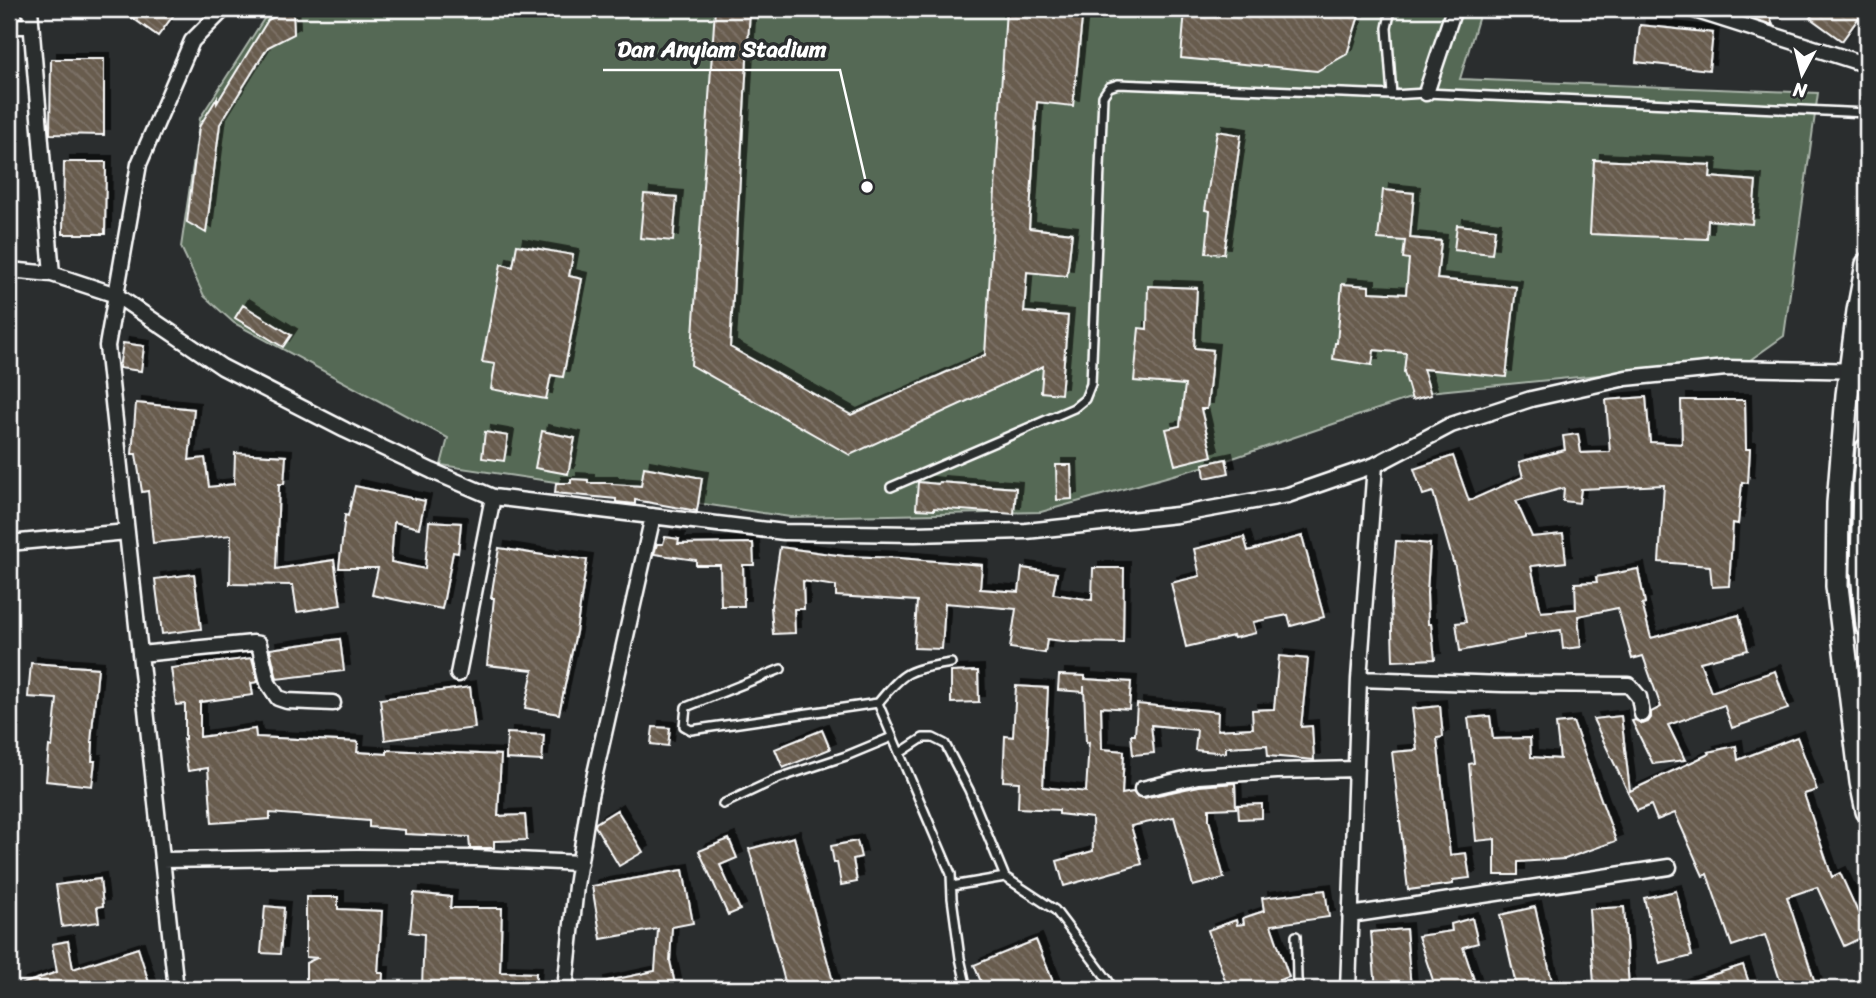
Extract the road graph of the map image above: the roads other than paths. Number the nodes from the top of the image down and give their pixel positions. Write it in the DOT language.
graph roads {
  1 [pos="30,9"];
  2 [pos="223,9"];
  3 [pos="1391,9"];
  4 [pos="1454,9"];
  5 [pos="1698,10"];
  6 [pos="9,26"];
  7 [pos="31,26"];
  8 [pos="1867,65"];
  9 [pos="1426,93"];
  10 [pos="1392,95"];
  11 [pos="1867,113"];
  12 [pos="1867,264"];
  13 [pos="9,270"];
  14 [pos="52,274"];
  15 [pos="116,295"];
  16 [pos="1859,371"];
  17 [pos="1867,449"];
  18 [pos="1374,465"];
  19 [pos="891,487"];
  20 [pos="493,497"];
  21 [pos="653,516"];
  22 [pos="127,533"];
  23 [pos="9,543"];
  24 [pos="1867,626"];
  25 [pos="140,654"];
  26 [pos="951,663"];
  27 [pos="781,669"];
  28 [pos="458,674"];
  29 [pos="1359,679"];
  30 [pos="333,703"];
  31 [pos="878,704"];
  32 [pos="1642,714"];
  33 [pos="892,737"];
  34 [pos="901,753"];
  35 [pos="1356,769"];
  36 [pos="1142,789"];
  37 [pos="723,804"];
  38 [pos="1867,811"];
  39 [pos="162,860"];
  40 [pos="579,863"];
  41 [pos="1669,867"];
  42 [pos="1005,877"];
  43 [pos="952,886"];
  44 [pos="1350,915"];
  45 [pos="1296,936"];
  46 [pos="176,989"];
  47 [pos="565,989"];
  48 [pos="967,989"];
  49 [pos="1112,989"];
  50 [pos="1300,989"];
  51 [pos="1348,989"];
  1 -- 7 [label="street"];
  2 -- 15 [label="street"];
  3 -- 10 [label="lane"];
  4 -- 9 [label="street"];
  5 -- 8 [label="street"];
  6 -- 7 [label="street"];
  7 -- 14 [label="street"];
  9 -- 10 [label="lane"];
  9 -- 11 [label="lane"];
  10 -- 19 [label="lane"];
  12 -- 16 [label="main road"];
  13 -- 14 [label="street"];
  14 -- 15 [label="street"];
  15 -- 20 [label="street"];
  15 -- 22 [label="street"];
  16 -- 18 [label="street"];
  16 -- 38 [label="main road"];
  17 -- 24 [label="main road"];
  18 -- 21 [label="street"];
  18 -- 29 [label="street"];
  20 -- 21 [label="street"];
  20 -- 28 [label="street"];
  21 -- 40 [label="street"];
  22 -- 23 [label="street"];
  22 -- 25 [label="street"];
  25 -- 30 [label="street"];
  25 -- 39 [label="street"];
  26 -- 31 [label="lane"];
  27 -- 31 [label="lane"];
  29 -- 32 [label="street"];
  29 -- 35 [label="street"];
  31 -- 33 [label="lane"];
  33 -- 34 [label="lane"];
  33 -- 37 [label="lane"];
  34 -- 42 [label="lane"];
  34 -- 43 [label="lane"];
  35 -- 36 [label="street"];
  35 -- 44 [label="street"];
  39 -- 40 [label="street"];
  39 -- 46 [label="street"];
  40 -- 47 [label="street"];
  41 -- 44 [label="street"];
  42 -- 43 [label="lane"];
  42 -- 49 [label="lane"];
  43 -- 48 [label="lane"];
  44 -- 51 [label="street"];
  45 -- 50 [label="lane"];
}
